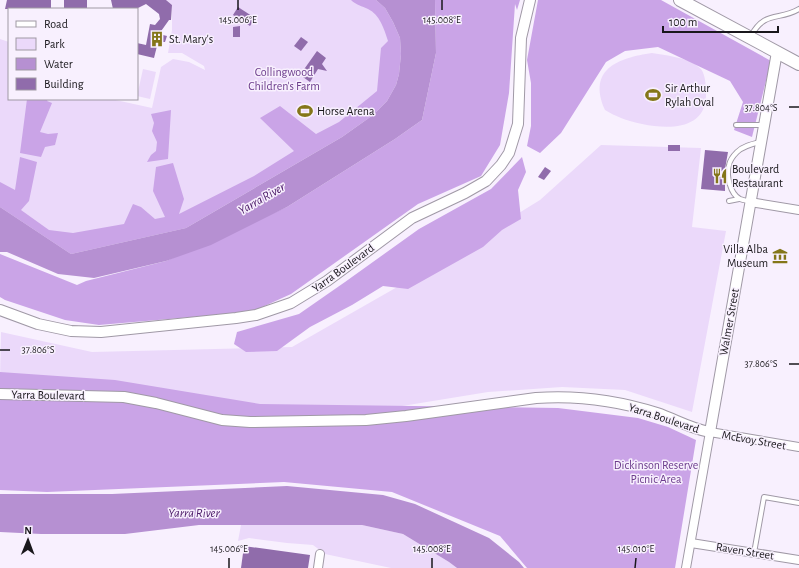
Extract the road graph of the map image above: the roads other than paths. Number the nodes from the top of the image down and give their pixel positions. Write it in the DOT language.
graph roads {
  1 [pos="530,0"];
  2 [pos="680,0"];
  3 [pos="799,9"];
  4 [pos="750,38"];
  5 [pos="777,52"];
  6 [pos="799,64"];
  7 [pos="736,125"];
  8 [pos="763,125"];
  9 [pos="760,142"];
  10 [pos="740,199"];
  11 [pos="729,201"];
  12 [pos="750,202"];
  13 [pos="799,210"];
  14 [pos="0,310"];
  15 [pos="0,394"];
  16 [pos="710,432"];
  17 [pos="799,447"];
  18 [pos="799,503"];
  19 [pos="691,542"];
  20 [pos="754,553"];
  21 [pos="320,554"];
  22 [pos="799,560"];
  23 [pos="318,568"];
  24 [pos="686,568"];
  1 -- 14 [label="street, Yarra Boulevard"];
  2 -- 4 [label="main road"];
  3 -- 4 [label="lane"];
  4 -- 5 [label="main road"];
  5 -- 6 [label="main road"];
  5 -- 8 [label="street, Walmer Street"];
  7 -- 8 [label="lane"];
  8 -- 9 [label="street, Walmer Street"];
  9 -- 10 [label="lane"];
  9 -- 12 [label="street, Walmer Street"];
  10 -- 11 [label="lane"];
  10 -- 12 [label="lane"];
  12 -- 13 [label="street"];
  12 -- 16 [label="street, Walmer Street"];
  15 -- 16 [label="street, Yarra Boulevard"];
  16 -- 17 [label="street, McEvoy Street"];
  16 -- 19 [label="street, Walmer Street"];
  18 -- 20 [label="lane"];
  19 -- 20 [label="street, Raven Street"];
  19 -- 24 [label="street, Walmer Street"];
  20 -- 22 [label="street, Raven Street"];
  21 -- 23 [label="street"];
}
